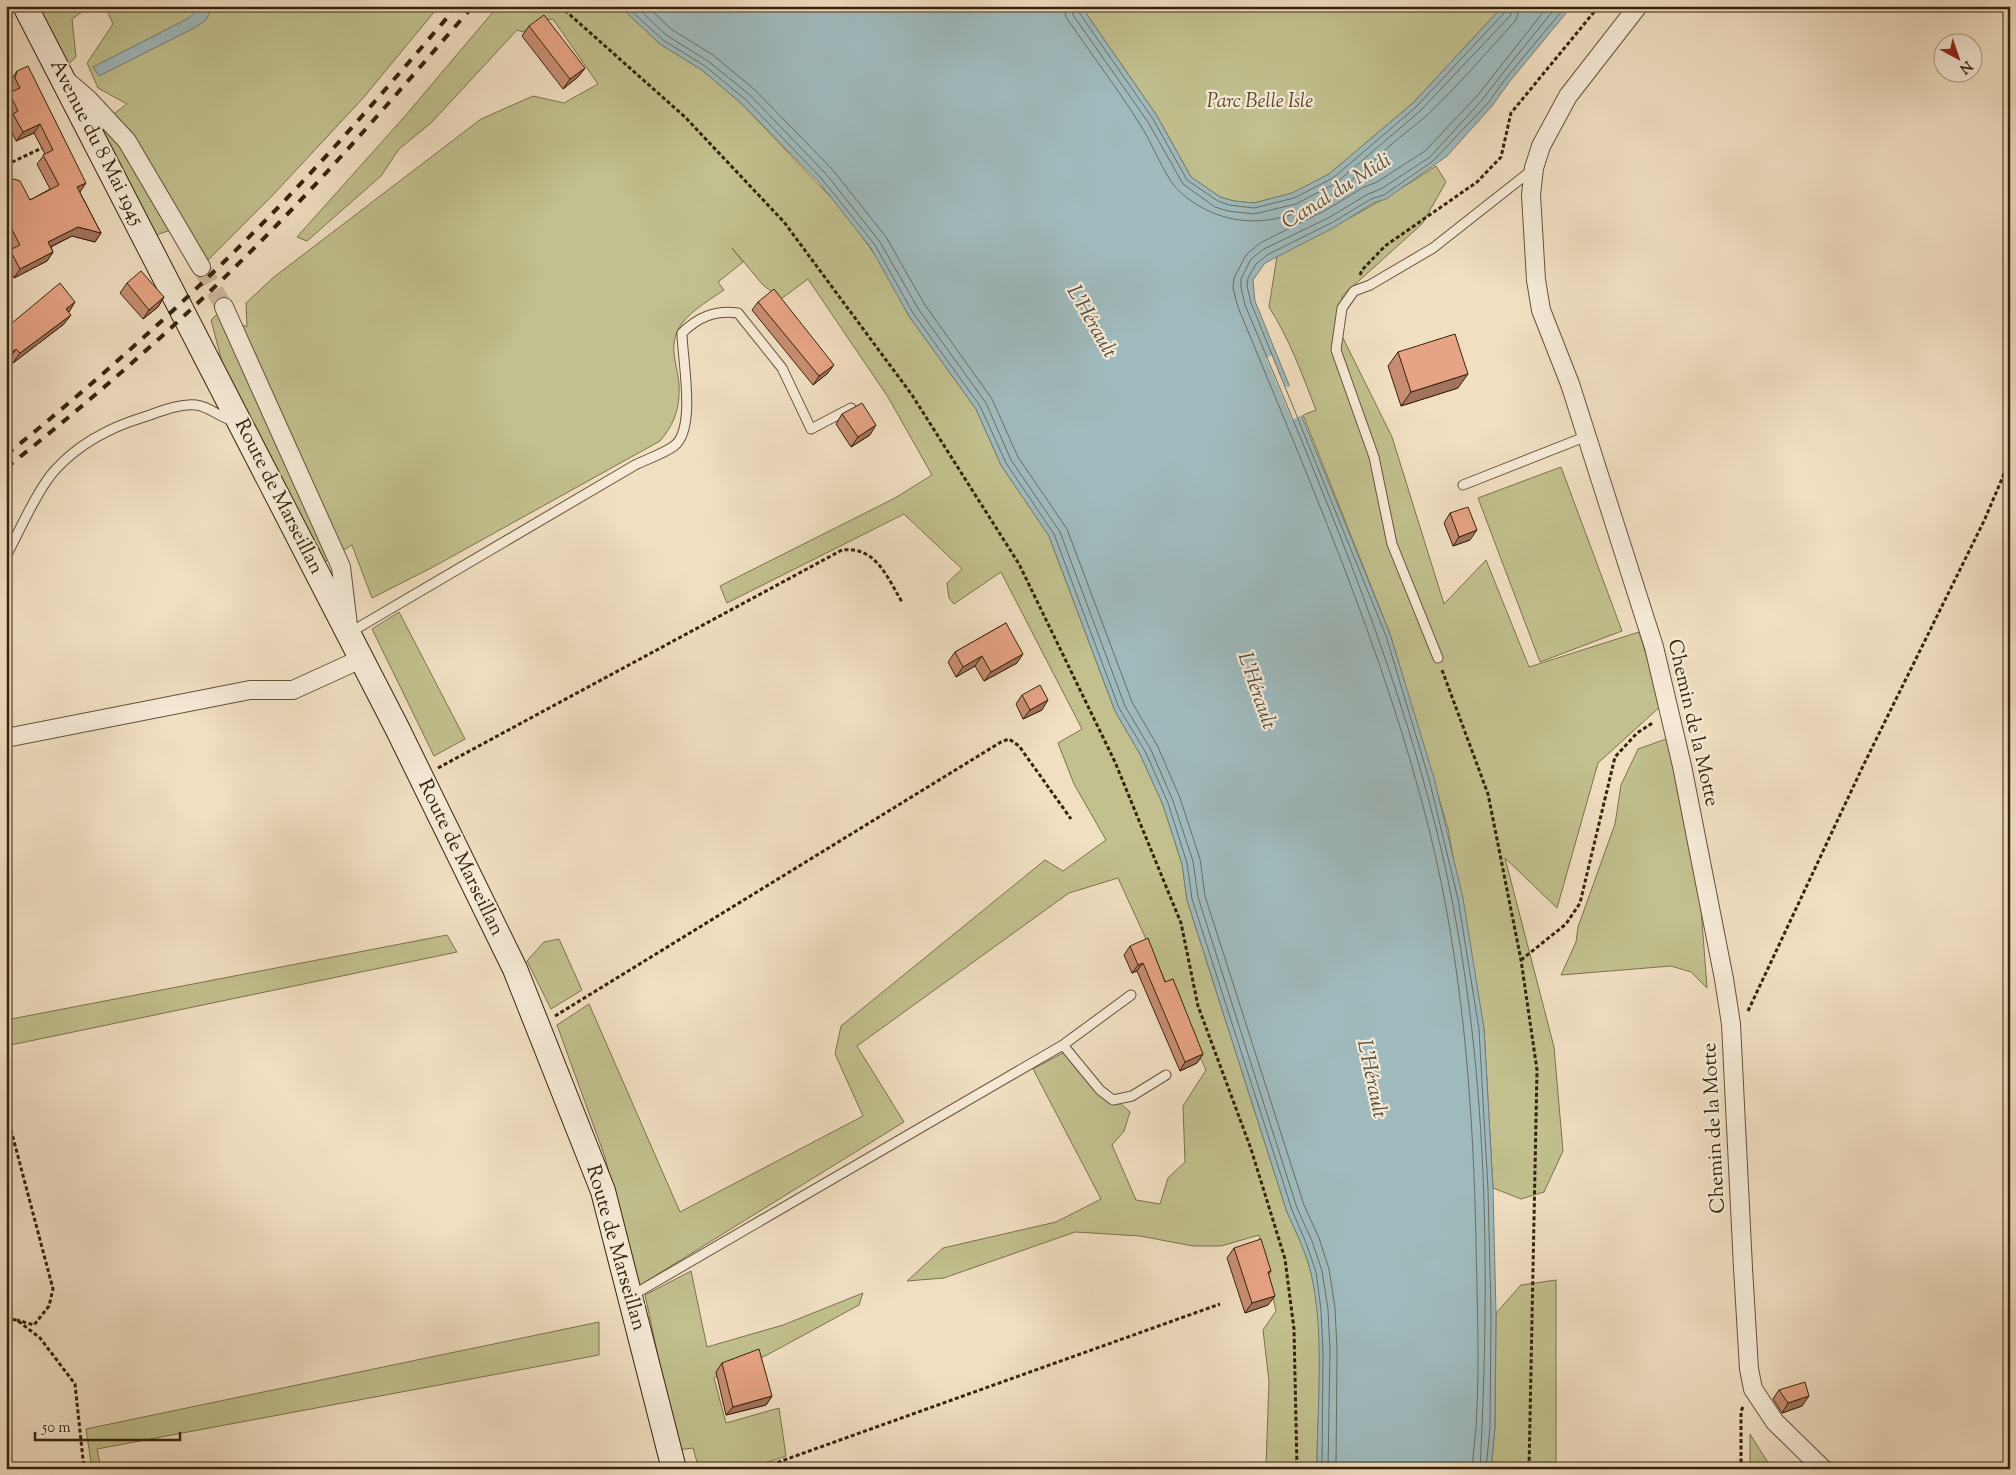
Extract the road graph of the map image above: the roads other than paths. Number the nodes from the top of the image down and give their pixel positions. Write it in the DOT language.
graph roads {
  1 [pos="25,6"];
  2 [pos="1638,6"];
  3 [pos="62,76"];
  4 [pos="1534,168"];
  5 [pos="201,267"];
  6 [pos="167,280"];
  7 [pos="224,307"];
  8 [pos="850,408"];
  9 [pos="239,422"];
  10 [pos="1587,436"];
  11 [pos="1463,485"];
  12 [pos="6,556"];
  13 [pos="349,633"];
  14 [pos="1438,658"];
  15 [pos="361,659"];
  16 [pos="6,738"];
  17 [pos="1131,996"];
  18 [pos="1063,1045"];
  19 [pos="1166,1075"];
  20 [pos="630,1297"];
  21 [pos="674,1469"];
  22 [pos="1823,1469"];
  1 -- 3 [label="main road, Avenue du 8 Mai 1945"];
  2 -- 4 [label="street, Chemin de la Motte"];
  3 -- 5 [label="street"];
  3 -- 6 [label="main road, Avenue du 8 Mai 1945"];
  4 -- 10 [label="street, Chemin de la Motte"];
  4 -- 14 [label="lane"];
  6 -- 9 [label="main road, Route de Marseillan"];
  7 -- 13 [label="street"];
  8 -- 13 [label="lane"];
  9 -- 12 [label="lane"];
  9 -- 13 [label="main road, Route de Marseillan"];
  10 -- 11 [label="lane"];
  10 -- 22 [label="street, Chemin de la Motte"];
  13 -- 15 [label="main road, Route de Marseillan"];
  15 -- 16 [label="street"];
  15 -- 20 [label="main road, Route de Marseillan"];
  17 -- 18 [label="lane"];
  18 -- 19 [label="lane"];
  18 -- 20 [label="lane"];
  20 -- 21 [label="main road, Route de Marseillan"];
}
